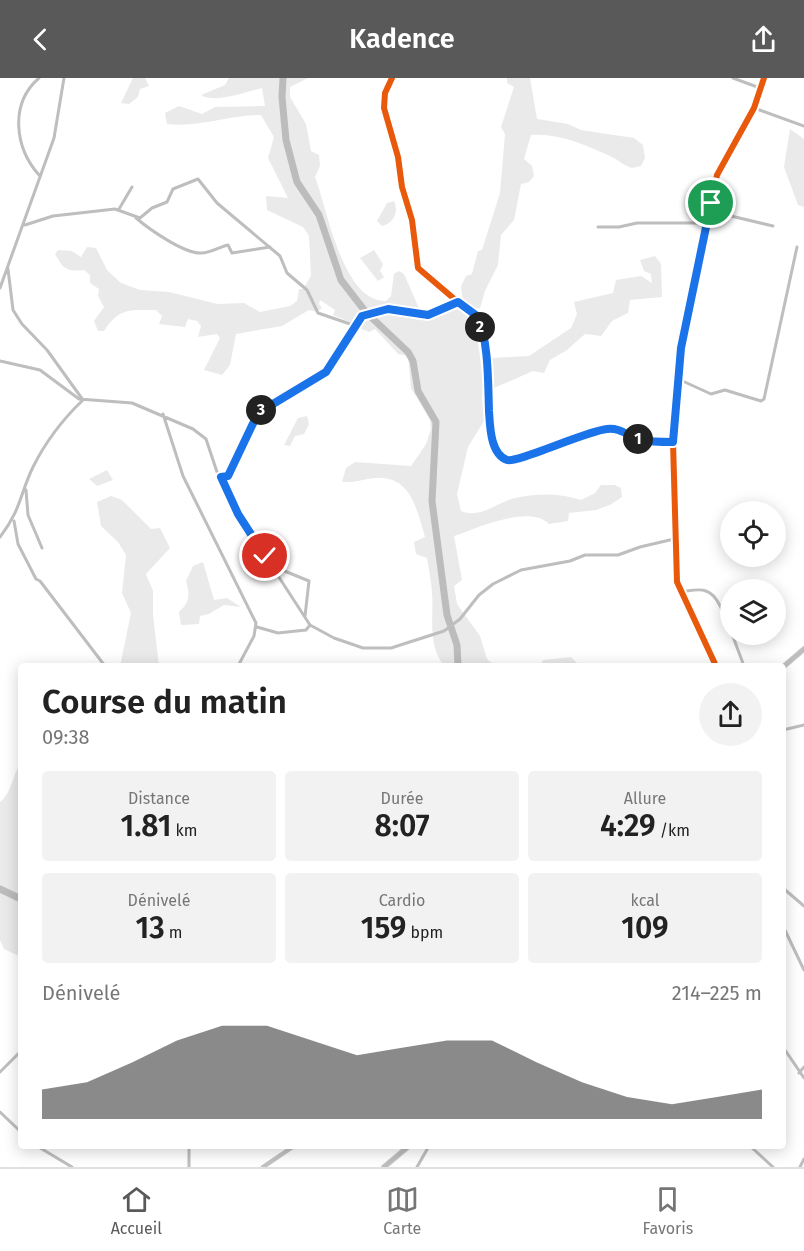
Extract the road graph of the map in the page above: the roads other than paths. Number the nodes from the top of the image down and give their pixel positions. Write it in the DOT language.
graph roads {
  1 [pos="39,78"];
  2 [pos="64,78"];
  3 [pos="392,78"];
  4 [pos="733,78"];
  5 [pos="764,78"];
  6 [pos="761,89"];
  7 [pos="754,108"];
  8 [pos="804,126"];
  9 [pos="39,176"];
  10 [pos="132,187"];
  11 [pos="119,208"];
  12 [pos="710,211"];
  13 [pos="136,218"];
  14 [pos="706,223"];
  15 [pos="25,225"];
  16 [pos="773,226"];
  17 [pos="598,227"];
  18 [pos="797,247"];
  19 [pos="271,248"];
  20 [pos="8,269"];
  21 [pos="0,288"];
  22 [pos="458,302"];
  23 [pos="356,326"];
  24 [pos="0,361"];
  25 [pos="676,378"];
  26 [pos="83,400"];
  27 [pos="163,414"];
  28 [pos="673,442"];
  29 [pos="221,477"];
  30 [pos="26,488"];
  31 [pos="14,520"];
  32 [pos="0,537"];
  33 [pos="674,539"];
  34 [pos="42,548"];
  35 [pos="265,556"];
  36 [pos="680,592"];
  37 [pos="720,610"];
  38 [pos="305,617"];
  39 [pos="310,625"];
  40 [pos="257,627"];
  41 [pos="736,645"];
  42 [pos="804,649"];
  43 [pos="103,663"];
  44 [pos="239,663"];
  45 [pos="715,663"];
  46 [pos="743,663"];
  47 [pos="786,664"];
  48 [pos="804,725"];
  49 [pos="786,729"];
  50 [pos="786,891"];
  51 [pos="804,906"];
  52 [pos="786,932"];
  53 [pos="804,970"];
  54 [pos="786,1052"];
  55 [pos="18,1054"];
  56 [pos="804,1067"];
  57 [pos="0,1072"];
  58 [pos="799,1073"];
  59 [pos="804,1078"];
  60 [pos="0,1112"];
  61 [pos="18,1129"];
  62 [pos="42,1149"];
  63 [pos="189,1149"];
  64 [pos="290,1149"];
  65 [pos="405,1149"];
  66 [pos="427,1149"];
  67 [pos="753,1149"];
  68 [pos="804,1159"];
  69 [pos="72,1167"];
  70 [pos="189,1167"];
  71 [pos="263,1167"];
  72 [pos="384,1167"];
  73 [pos="417,1167"];
  74 [pos="773,1167"];
  75 [pos="800,1167"];
  1 -- 9 [label="street"];
  2 -- 9 [label="street"];
  3 -- 22 [label="street"];
  4 -- 6 [label="street"];
  5 -- 6 [label="street"];
  6 -- 7 [label="street"];
  7 -- 8 [label="street"];
  7 -- 12 [label="street"];
  9 -- 15 [label="street"];
  10 -- 11 [label="street"];
  11 -- 13 [label="street"];
  11 -- 15 [label="street"];
  12 -- 14 [label="street"];
  12 -- 16 [label="street"];
  13 -- 19 [label="street"];
  13 -- 19 [label="street"];
  14 -- 17 [label="street"];
  14 -- 25 [label="street"];
  15 -- 20 [label="street"];
  18 -- 25 [label="street"];
  19 -- 23 [label="street"];
  20 -- 21 [label="street"];
  20 -- 26 [label="street"];
  22 -- 23 [label="street"];
  22 -- 28 [label="street"];
  23 -- 29 [label="street"];
  24 -- 26 [label="street"];
  25 -- 28 [label="street"];
  26 -- 27 [label="street"];
  26 -- 30 [label="street"];
  27 -- 29 [label="street"];
  27 -- 40 [label="street"];
  28 -- 33 [label="street"];
  29 -- 35 [label="street"];
  30 -- 31 [label="street"];
  30 -- 34 [label="street"];
  31 -- 32 [label="street"];
  31 -- 43 [label="street"];
  33 -- 36 [label="street"];
  33 -- 39 [label="street"];
  35 -- 38 [label="street"];
  35 -- 38 [label="street"];
  36 -- 37 [label="street"];
  36 -- 45 [label="street"];
  38 -- 39 [label="street"];
  39 -- 40 [label="street"];
  40 -- 44 [label="street"];
  41 -- 46 [label="street"];
  42 -- 47 [label="main road"];
  48 -- 49 [label="street"];
  50 -- 51 [label="street"];
  52 -- 53 [label="street"];
  54 -- 58 [label="street"];
  55 -- 57 [label="street"];
  56 -- 58 [label="street"];
  58 -- 59 [label="street"];
  60 -- 61 [label="street"];
  62 -- 69 [label="street"];
  63 -- 70 [label="street"];
  64 -- 71 [label="street"];
  65 -- 72 [label="main road"];
  66 -- 73 [label="street"];
  67 -- 74 [label="street"];
  68 -- 75 [label="street"];
}
